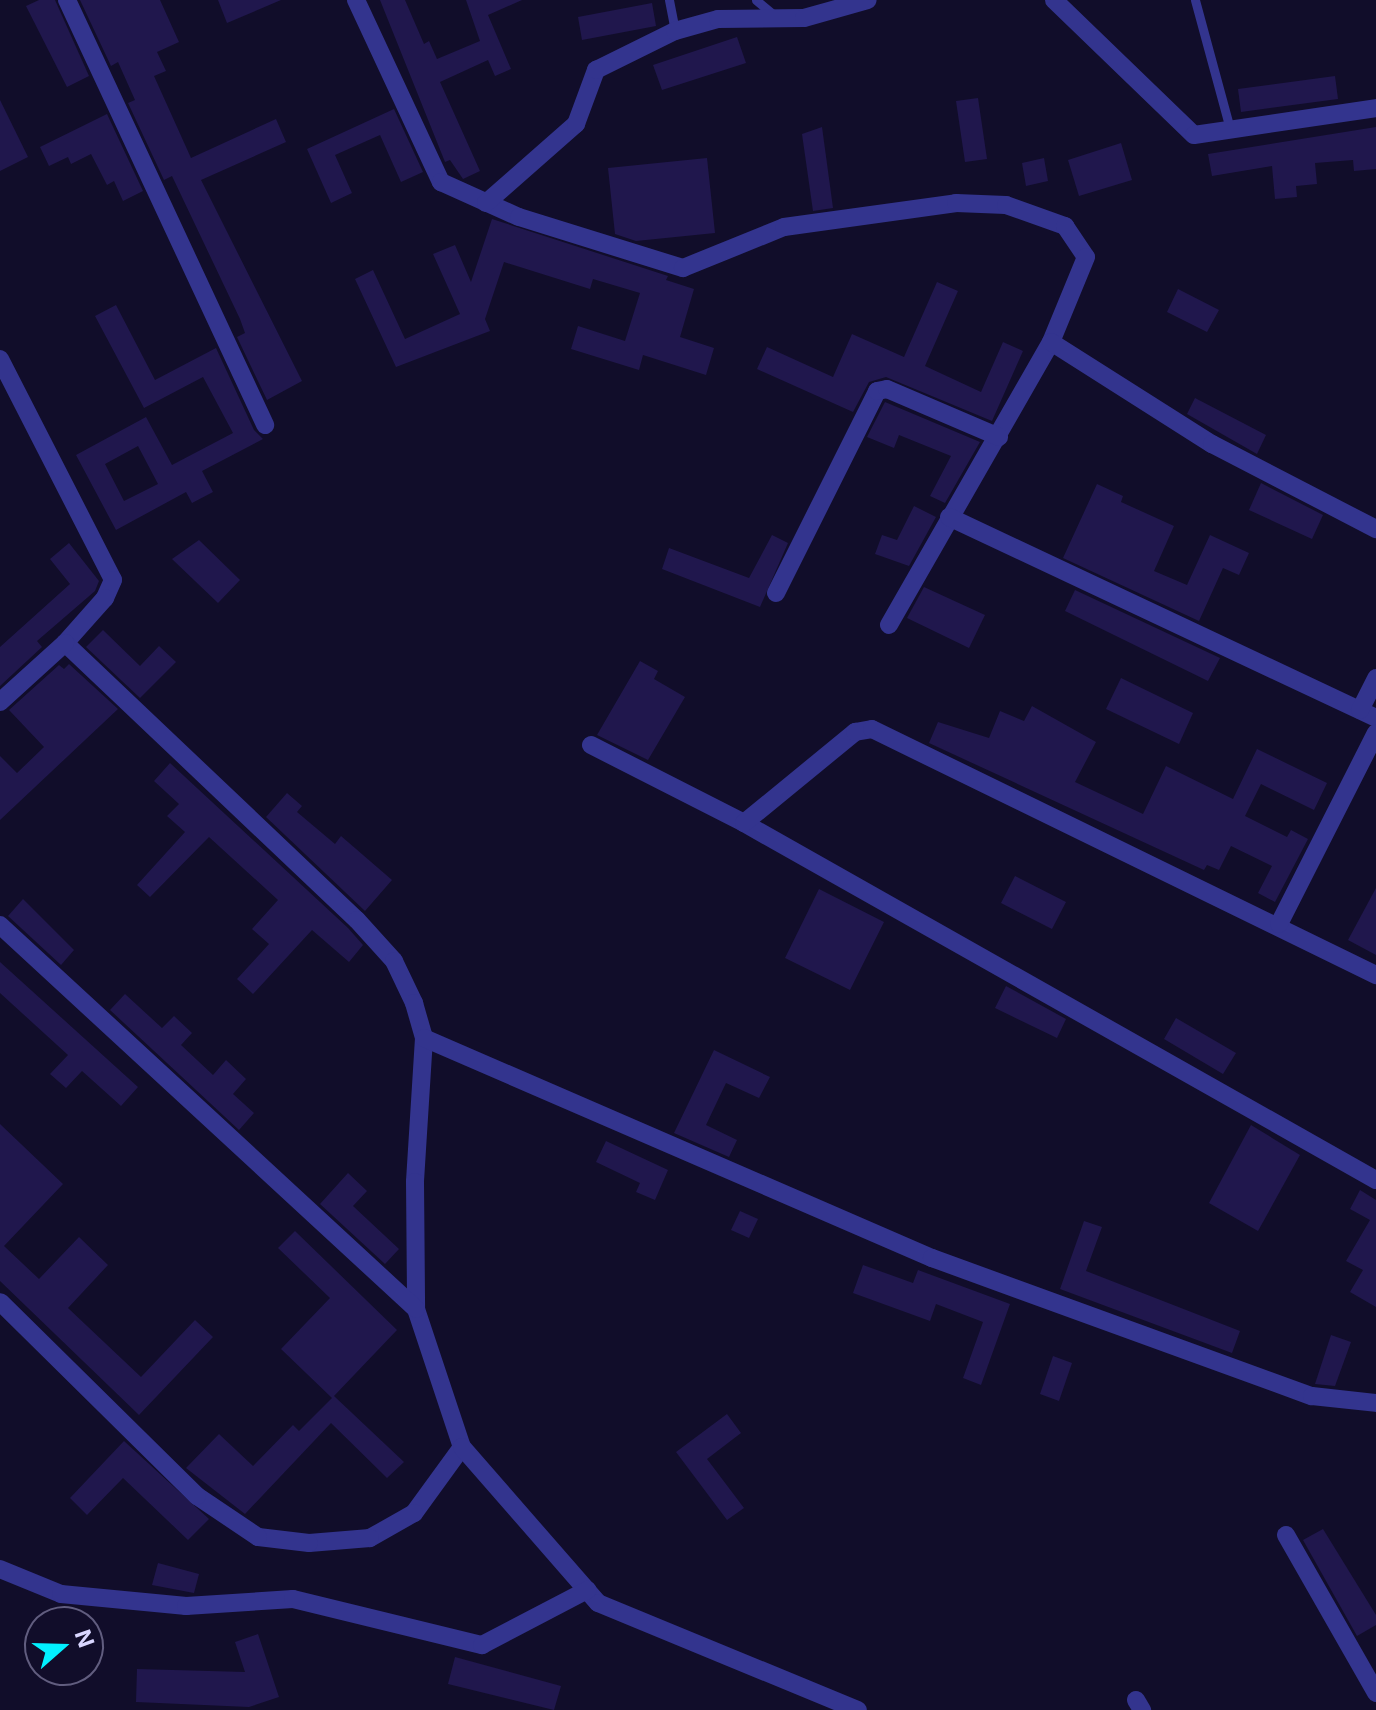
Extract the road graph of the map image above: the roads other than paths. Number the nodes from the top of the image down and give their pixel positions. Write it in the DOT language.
graph roads {
  1 [pos="67,0"];
  2 [pos="356,0"];
  3 [pos="669,0"];
  4 [pos="756,0"];
  5 [pos="868,0"];
  6 [pos="1054,0"];
  7 [pos="1195,0"];
  8 [pos="777,18"];
  9 [pos="675,31"];
  10 [pos="1376,108"];
  11 [pos="1230,129"];
  12 [pos="486,203"];
  13 [pos="1051,342"];
  14 [pos="0,359"];
  15 [pos="265,425"];
  16 [pos="999,437"];
  17 [pos="949,517"];
  18 [pos="1376,529"];
  19 [pos="776,593"];
  20 [pos="889,625"];
  21 [pos="65,643"];
  22 [pos="1376,678"];
  23 [pos="0,702"];
  24 [pos="1368,714"];
  25 [pos="1376,733"];
  26 [pos="591,745"];
  27 [pos="744,823"];
  28 [pos="1279,924"];
  29 [pos="0,925"];
  30 [pos="1376,975"];
  31 [pos="424,1038"];
  32 [pos="1376,1180"];
  33 [pos="0,1302"];
  34 [pos="416,1309"];
  35 [pos="1376,1403"];
  36 [pos="462,1447"];
  37 [pos="1286,1535"];
  38 [pos="0,1569"];
  39 [pos="587,1590"];
  40 [pos="1376,1693"];
  41 [pos="858,1710"];
  1 -- 15 [label="street"];
  2 -- 12 [label="street"];
  3 -- 9 [label="lane"];
  4 -- 8 [label="lane"];
  5 -- 8 [label="street"];
  6 -- 11 [label="street"];
  7 -- 11 [label="lane"];
  8 -- 9 [label="street"];
  9 -- 12 [label="street"];
  10 -- 11 [label="street"];
  12 -- 13 [label="street"];
  13 -- 16 [label="street"];
  13 -- 18 [label="street"];
  14 -- 21 [label="street"];
  16 -- 17 [label="street"];
  16 -- 19 [label="street"];
  17 -- 20 [label="street"];
  17 -- 24 [label="street"];
  21 -- 23 [label="street"];
  21 -- 31 [label="street"];
  22 -- 24 [label="street"];
  25 -- 28 [label="street"];
  26 -- 27 [label="street"];
  27 -- 28 [label="street"];
  27 -- 32 [label="street"];
  28 -- 30 [label="street"];
  29 -- 34 [label="street"];
  31 -- 34 [label="street"];
  31 -- 35 [label="street"];
  33 -- 36 [label="street"];
  34 -- 36 [label="street"];
  36 -- 39 [label="street"];
  37 -- 40 [label="street"];
  38 -- 39 [label="street"];
  39 -- 41 [label="street"];
}
